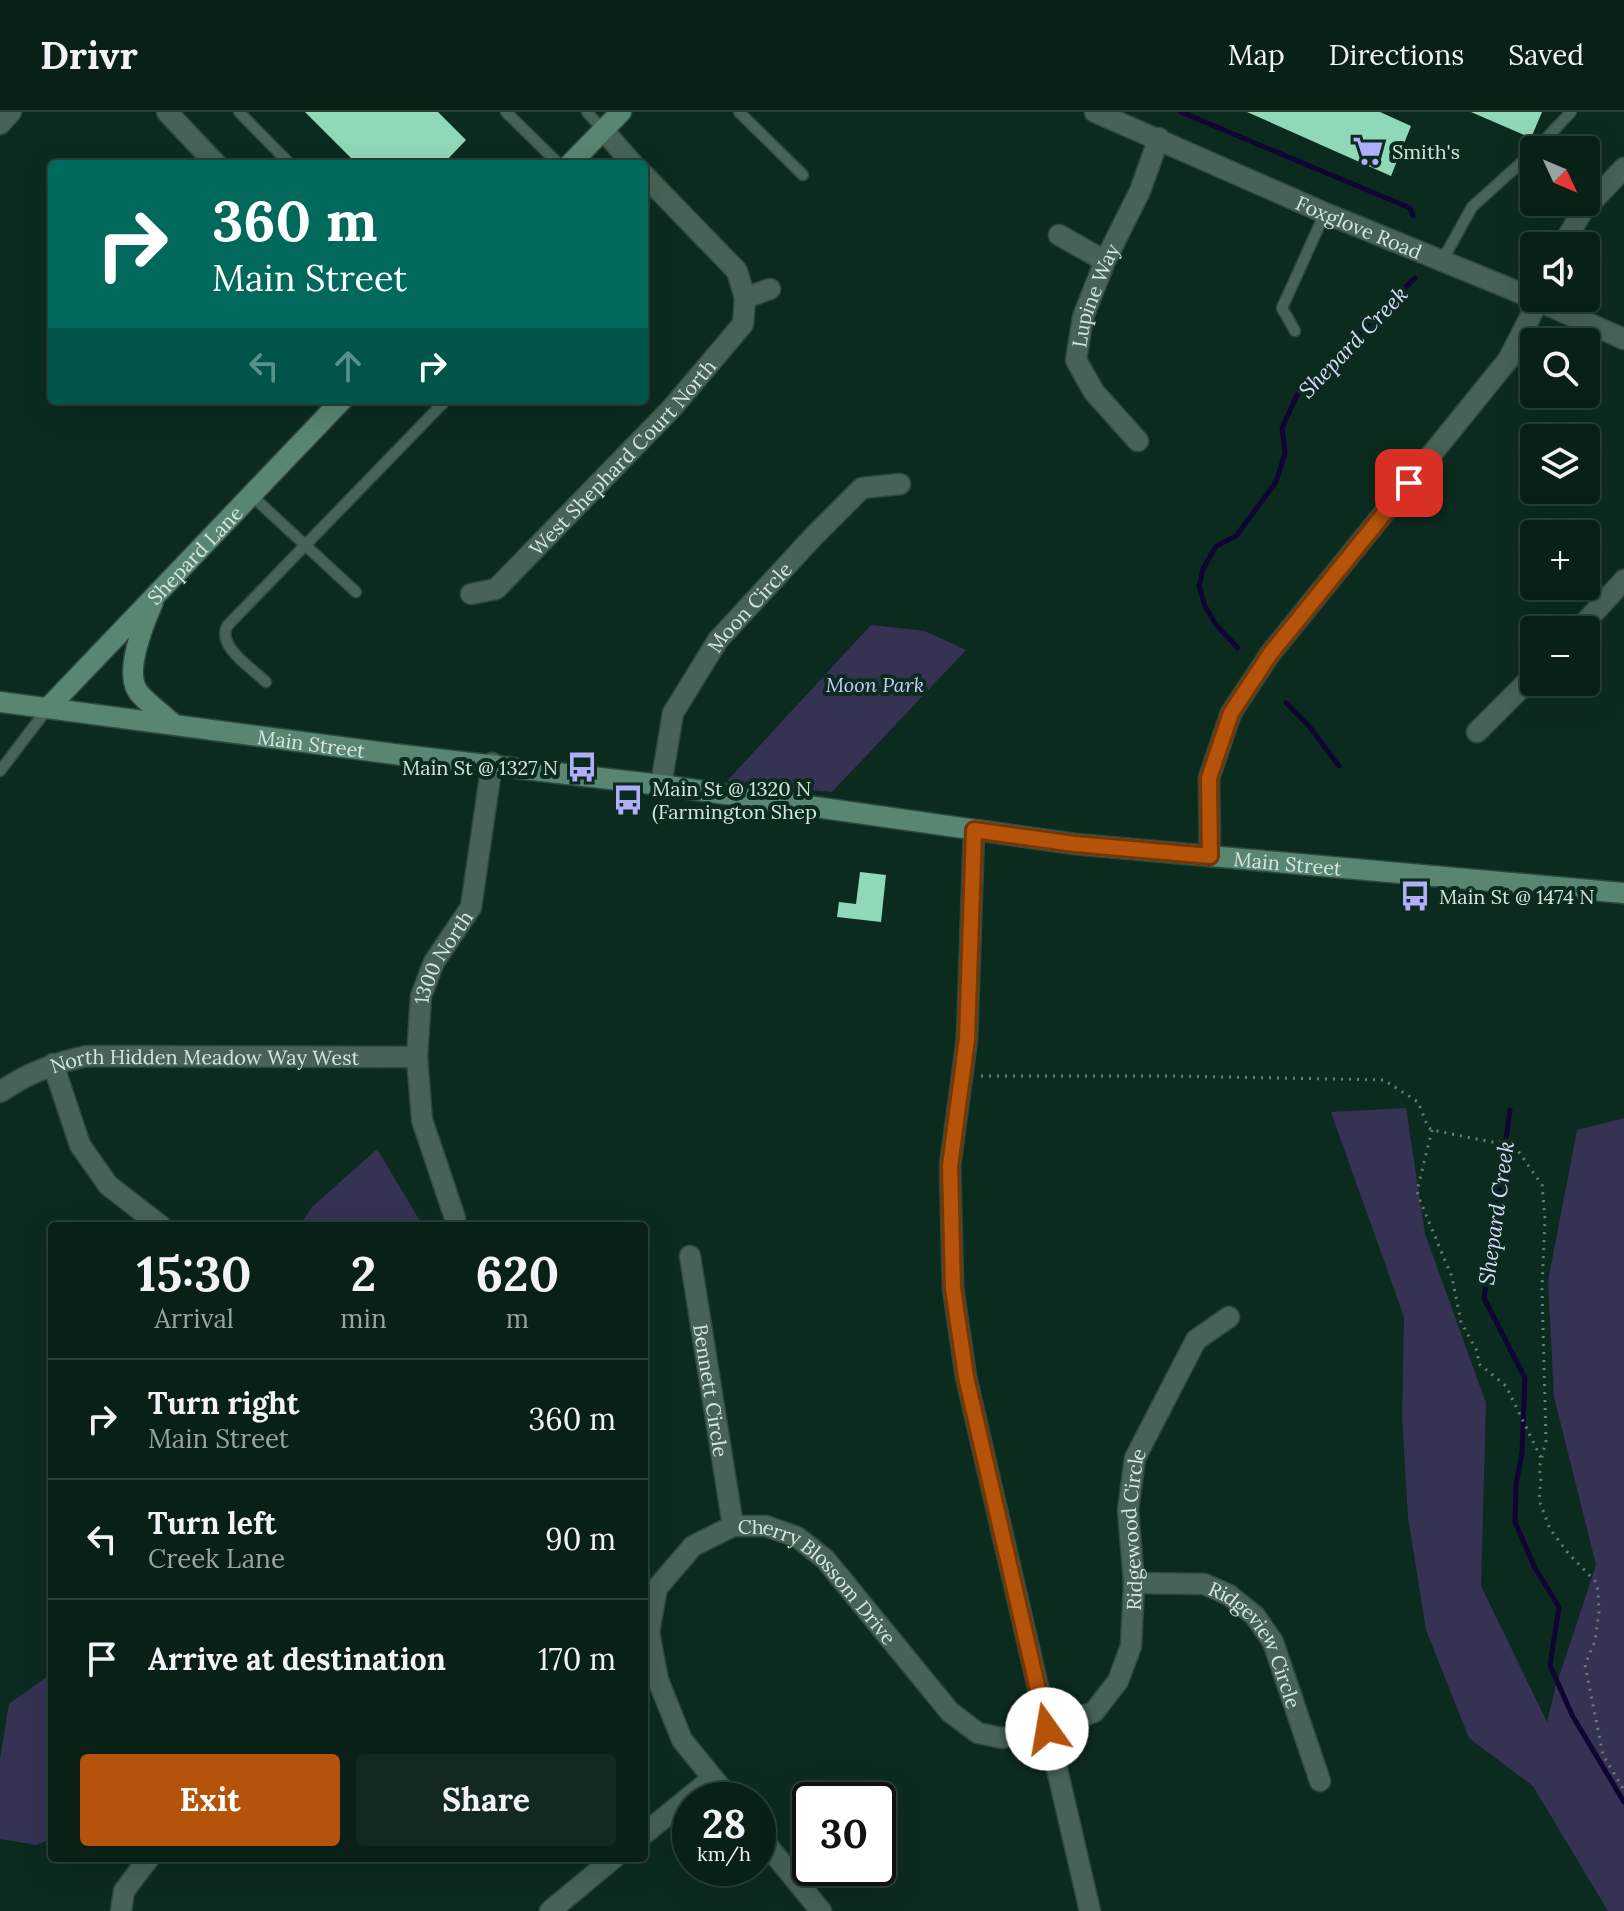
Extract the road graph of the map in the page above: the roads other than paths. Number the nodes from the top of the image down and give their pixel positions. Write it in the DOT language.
graph roads {
  1 [pos="11,112"];
  2 [pos="167,112"];
  3 [pos="239,112"];
  4 [pos="506,112"];
  5 [pos="587,112"];
  6 [pos="621,112"];
  7 [pos="739,112"];
  8 [pos="1095,112"];
  9 [pos="1571,112"];
  10 [pos="0,124"];
  11 [pos="603,130"];
  12 [pos="1548,136"];
  13 [pos="1159,138"];
  14 [pos="212,160"];
  15 [pos="286,160"];
  16 [pos="555,160"];
  17 [pos="574,160"];
  18 [pos="629,160"];
  19 [pos="1520,163"];
  20 [pos="1624,168"];
  21 [pos="803,175"];
  22 [pos="648,179"];
  23 [pos="1325,213"];
  24 [pos="1570,232"];
  25 [pos="1059,235"];
  26 [pos="1105,261"];
  27 [pos="1442,261"];
  28 [pos="770,289"];
  29 [pos="1520,292"];
  30 [pos="745,298"];
  31 [pos="1533,312"];
  32 [pos="1565,312"];
  33 [pos="1295,331"];
  34 [pos="1624,339"];
  35 [pos="338,404"];
  36 [pos="442,404"];
  37 [pos="1138,441"];
  38 [pos="900,484"];
  39 [pos="251,495"];
  40 [pos="307,545"];
  41 [pos="1624,580"];
  42 [pos="157,592"];
  43 [pos="356,592"];
  44 [pos="471,594"];
  45 [pos="1591,616"];
  46 [pos="266,682"];
  47 [pos="1520,689"];
  48 [pos="0,702"];
  49 [pos="48,708"];
  50 [pos="172,723"];
  51 [pos="1477,732"];
  52 [pos="492,763"];
  53 [pos="0,771"];
  54 [pos="661,785"];
  55 [pos="974,830"];
  56 [pos="1210,856"];
  57 [pos="1624,893"];
  58 [pos="417,1057"];
  59 [pos="53,1064"];
  60 [pos="0,1092"];
  61 [pos="156,1222"];
  62 [pos="455,1222"];
  63 [pos="690,1256"];
  64 [pos="1229,1317"];
  65 [pos="733,1526"];
  66 [pos="1134,1583"];
  67 [pos="1047,1729"];
  68 [pos="713,1778"];
  69 [pos="1320,1781"];
  70 [pos="716,1782"];
  71 [pos="648,1831"];
  72 [pos="776,1856"];
  73 [pos="146,1862"];
  74 [pos="609,1862"];
  75 [pos="121,1911"];
  76 [pos="550,1911"];
  77 [pos="821,1911"];
  78 [pos="1090,1911"];
  1 -- 10 [label="street"];
  2 -- 14 [label="street"];
  3 -- 15 [label="lane"];
  4 -- 16 [label="lane"];
  5 -- 11 [label="lane"];
  6 -- 11 [label="main road"];
  7 -- 21 [label="lane"];
  8 -- 13 [label="street, Foxglove Road"];
  9 -- 12 [label="lane"];
  11 -- 17 [label="main road"];
  11 -- 18 [label="street"];
  13 -- 23 [label="street, Foxglove Road"];
  13 -- 26 [label="street, Lupine Way"];
  19 -- 27 [label="lane"];
  20 -- 24 [label="street"];
  22 -- 30 [label="street"];
  23 -- 27 [label="street, Foxglove Road"];
  23 -- 33 [label="lane"];
  25 -- 26 [label="street"];
  26 -- 37 [label="street, Lupine Way"];
  27 -- 29 [label="street, Foxglove Road"];
  28 -- 30 [label="street"];
  30 -- 44 [label="street, West Shephard Court North"];
  31 -- 56 [label="street"];
  32 -- 34 [label="street, Foxglove Road"];
  35 -- 39 [label="main road, Shepard Lane"];
  36 -- 40 [label="lane"];
  38 -- 54 [label="street, Moon Circle"];
  39 -- 40 [label="lane"];
  39 -- 42 [label="main road, Shepard Lane"];
  40 -- 43 [label="lane"];
  40 -- 46 [label="lane"];
  41 -- 45 [label="street"];
  42 -- 49 [label="main road, Shepard Lane"];
  42 -- 50 [label="main road"];
  47 -- 51 [label="street"];
  48 -- 49 [label="main road, Main Street"];
  49 -- 50 [label="main road, Main Street"];
  49 -- 53 [label="lane"];
  50 -- 52 [label="main road, Main Street"];
  52 -- 54 [label="main road, Main Street"];
  52 -- 58 [label="street, 1300 North"];
  54 -- 55 [label="main road, Main Street"];
  55 -- 56 [label="main road, Main Street"];
  55 -- 67 [label="street"];
  56 -- 57 [label="main road, Main Street"];
  58 -- 59 [label="street, North Hidden Meadow Way West"];
  58 -- 62 [label="street, 1300 North"];
  59 -- 60 [label="street, North Hidden Meadow Way West"];
  59 -- 61 [label="street"];
  63 -- 65 [label="street, Bennett Circle"];
  64 -- 66 [label="street, Ridgewood Circle"];
  65 -- 67 [label="street, Cherry Blossom Drive"];
  65 -- 68 [label="street, Cherry Blossom Drive"];
  66 -- 67 [label="street, Ridgewood Circle"];
  66 -- 69 [label="street, Ridgeview Circle"];
  67 -- 78 [label="street"];
  68 -- 70 [label="street, Cherry Blossom Drive"];
  68 -- 71 [label="street"];
  72 -- 77 [label="street"];
  73 -- 75 [label="street"];
  74 -- 76 [label="street"];
}
